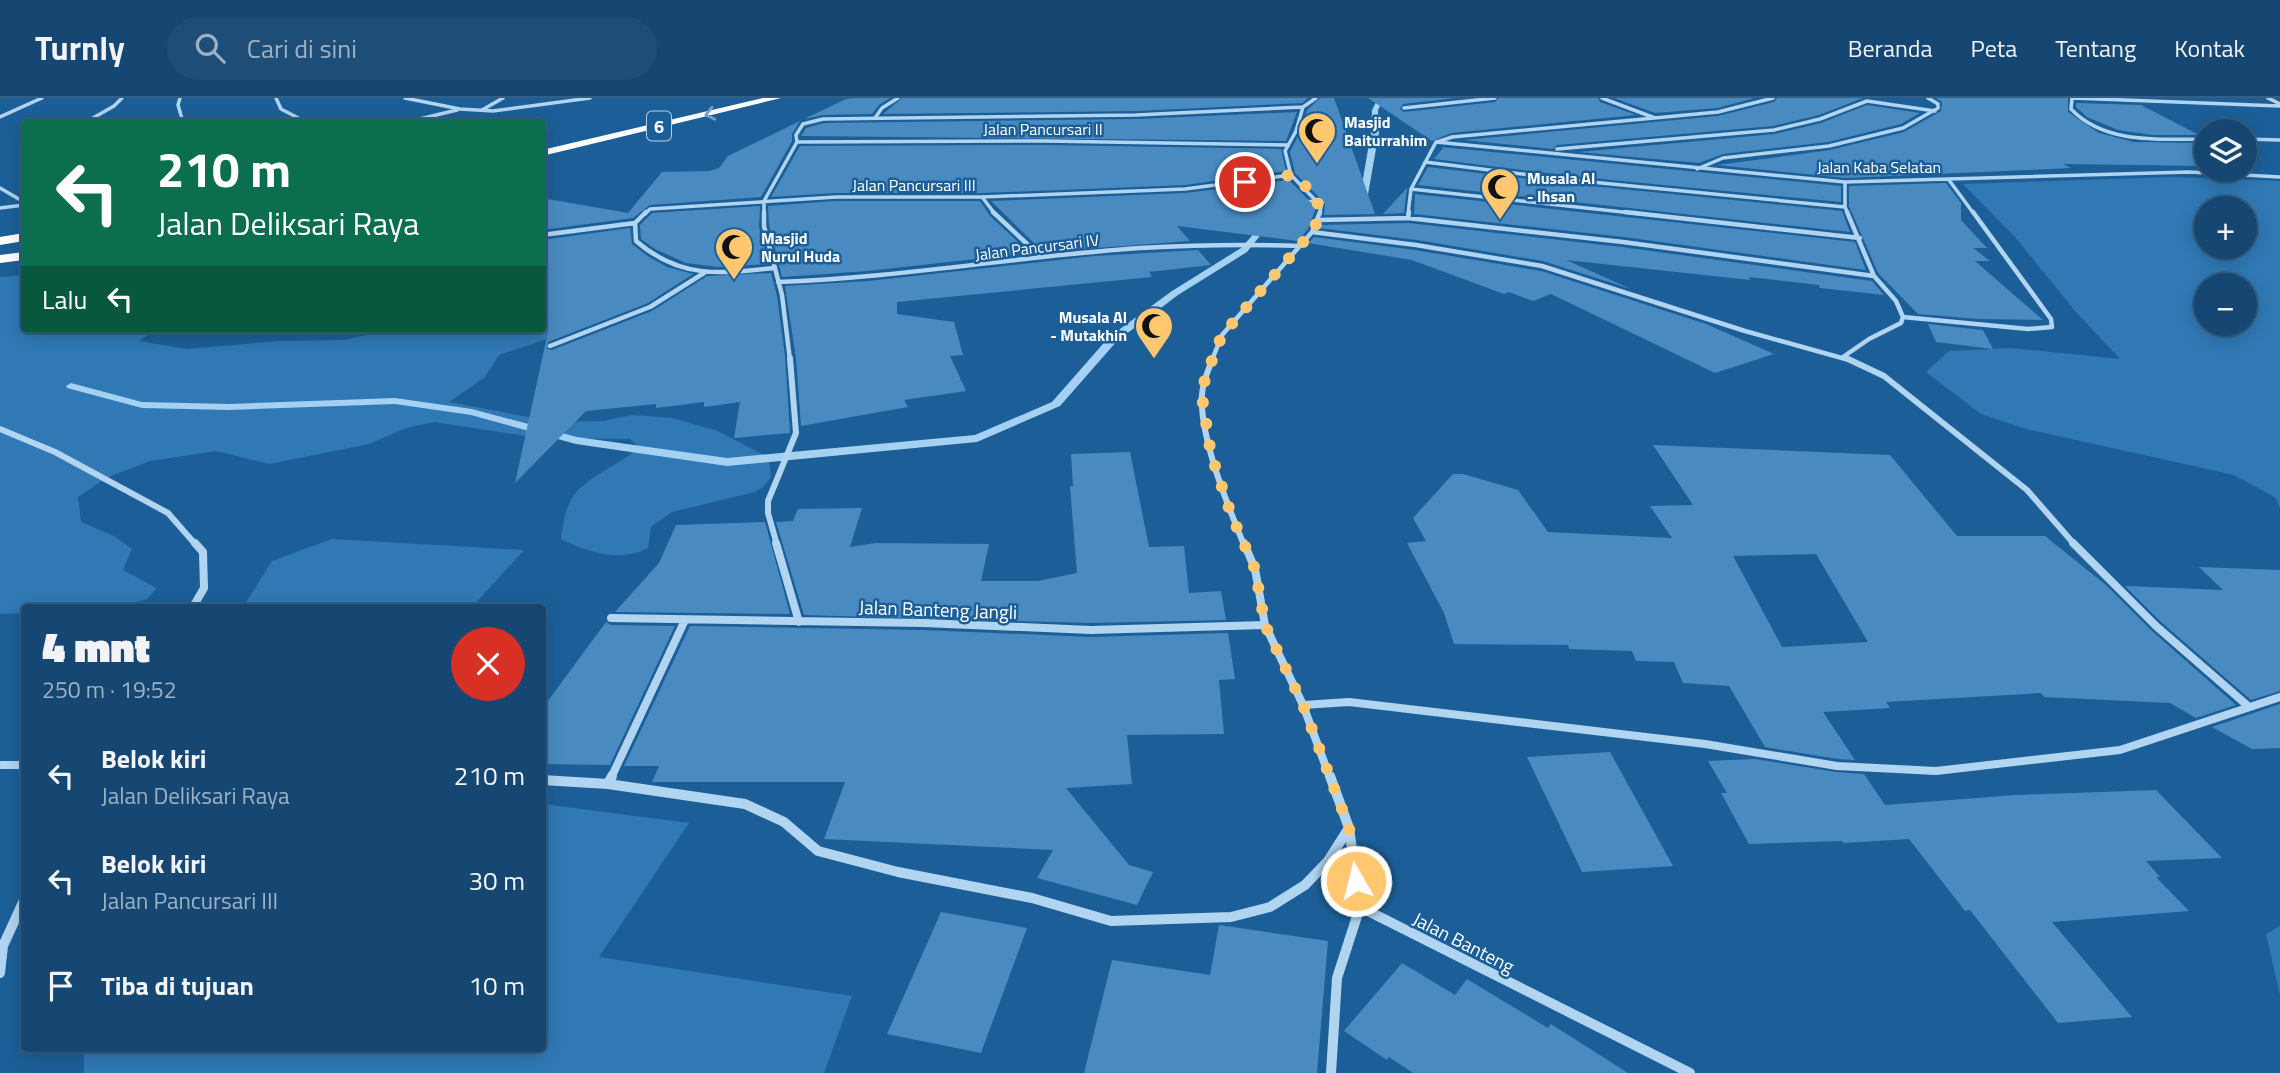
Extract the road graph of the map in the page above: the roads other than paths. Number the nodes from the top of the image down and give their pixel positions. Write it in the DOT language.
graph roads {
  1 [pos="42,98"];
  2 [pos="122,98"];
  3 [pos="180,98"];
  4 [pos="275,98"];
  5 [pos="405,98"];
  6 [pos="503,98"];
  7 [pos="590,98"];
  8 [pos="776,98"];
  9 [pos="898,98"];
  10 [pos="1316,98"];
  11 [pos="1495,98"];
  12 [pos="1602,98"];
  13 [pos="1773,98"];
  14 [pos="1928,98"];
  15 [pos="2072,98"];
  16 [pos="2161,98"];
  17 [pos="2268,98"];
  18 [pos="2173,104"];
  19 [pos="2280,105"];
  20 [pos="1303,107"];
  21 [pos="1404,108"];
  22 [pos="460,109"];
  23 [pos="481,111"];
  24 [pos="1935,111"];
  25 [pos="0,117"];
  26 [pos="875,118"];
  27 [pos="1655,118"];
  28 [pos="91,119"];
  29 [pos="182,119"];
  30 [pos="300,119"];
  31 [pos="419,119"];
  32 [pos="2194,139"];
  33 [pos="2257,139"];
  34 [pos="2280,139"];
  35 [pos="797,142"];
  36 [pos="1436,142"];
  37 [pos="1288,145"];
  38 [pos="1538,150"];
  39 [pos="546,152"];
  40 [pos="1425,162"];
  41 [pos="1697,169"];
  42 [pos="1291,175"];
  43 [pos="2280,177"];
  44 [pos="1948,180"];
  45 [pos="1845,183"];
  46 [pos="0,188"];
  47 [pos="1411,189"];
  48 [pos="982,197"];
  49 [pos="21,201"];
  50 [pos="764,201"];
  51 [pos="21,204"];
  52 [pos="1845,207"];
  53 [pos="0,208"];
  54 [pos="1408,218"];
  55 [pos="1320,220"];
  56 [pos="635,223"];
  57 [pos="1312,232"];
  58 [pos="546,234"];
  59 [pos="21,238"];
  60 [pos="1860,238"];
  61 [pos="0,241"];
  62 [pos="1300,246"];
  63 [pos="21,256"];
  64 [pos="1041,257"];
  65 [pos="0,260"];
  66 [pos="774,268"];
  67 [pos="704,273"];
  68 [pos="1874,276"];
  69 [pos="778,282"];
  70 [pos="1903,317"];
  71 [pos="550,346"];
  72 [pos="1843,357"];
  73 [pos="0,429"];
  74 [pos="195,604"];
  75 [pos="611,618"];
  76 [pos="685,620"];
  77 [pos="799,622"];
  78 [pos="1265,625"];
  79 [pos="2280,697"];
  80 [pos="1303,705"];
  81 [pos="2248,706"];
  82 [pos="0,765"];
  83 [pos="21,765"];
  84 [pos="546,780"];
  85 [pos="608,784"];
  86 [pos="1349,828"];
  87 [pos="21,907"];
  88 [pos="1360,907"];
  89 [pos="0,973"];
  90 [pos="1331,1073"];
  91 [pos="1689,1073"];
  1 -- 25 [label="street"];
  2 -- 28 [label="street"];
  3 -- 29 [label="street"];
  4 -- 30 [label="street"];
  5 -- 22 [label="street"];
  6 -- 23 [label="street"];
  7 -- 23 [label="street"];
  8 -- 39 [label="highway, 6, one-way"];
  9 -- 26 [label="street"];
  10 -- 20 [label="street"];
  11 -- 21 [label="street"];
  12 -- 27 [label="street"];
  13 -- 27 [label="street"];
  14 -- 24 [label="street"];
  15 -- 18 [label="street"];
  15 -- 32 [label="street"];
  16 -- 18 [label="street"];
  17 -- 19 [label="street"];
  18 -- 19 [label="street"];
  20 -- 26 [label="street"];
  20 -- 37 [label="street"];
  22 -- 23 [label="street"];
  22 -- 31 [label="street"];
  24 -- 38 [label="street"];
  24 -- 41 [label="street"];
  26 -- 35 [label="street"];
  27 -- 36 [label="street"];
  33 -- 34 [label="street"];
  35 -- 37 [label="street, Jalan Pancursari II"];
  35 -- 50 [label="street"];
  36 -- 38 [label="street, Jalan Kaba Selatan"];
  36 -- 40 [label="street"];
  37 -- 42 [label="street"];
  38 -- 41 [label="street, Jalan Kaba Selatan"];
  40 -- 47 [label="street"];
  40 -- 52 [label="street"];
  41 -- 45 [label="street, Jalan Kaba Selatan"];
  42 -- 48 [label="street, Jalan Pancursari III"];
  42 -- 55 [label="street"];
  43 -- 44 [label="street, Jalan Kaba Selatan"];
  44 -- 45 [label="street, Jalan Kaba Selatan"];
  44 -- 70 [label="street"];
  45 -- 52 [label="street"];
  46 -- 49 [label="street"];
  47 -- 54 [label="street"];
  47 -- 60 [label="street"];
  48 -- 50 [label="street, Jalan Pancursari III"];
  48 -- 64 [label="street"];
  50 -- 56 [label="street, Jalan Pancursari III"];
  50 -- 66 [label="street"];
  51 -- 53 [label="street"];
  52 -- 60 [label="street"];
  54 -- 55 [label="street"];
  54 -- 68 [label="street"];
  55 -- 57 [label="street"];
  56 -- 58 [label="street, Jalan Pancursari III"];
  56 -- 67 [label="street"];
  57 -- 62 [label="street"];
  57 -- 72 [label="street"];
  59 -- 61 [label="highway"];
  60 -- 68 [label="street"];
  62 -- 64 [label="street, Jalan Pancursari IV"];
  62 -- 78 [label="street"];
  63 -- 65 [label="highway"];
  64 -- 69 [label="street, Jalan Pancursari IV"];
  66 -- 67 [label="street"];
  66 -- 69 [label="street"];
  67 -- 71 [label="street"];
  68 -- 70 [label="street"];
  69 -- 77 [label="street"];
  70 -- 72 [label="street"];
  72 -- 81 [label="street"];
  73 -- 74 [label="street"];
  75 -- 76 [label="street, Jalan Banteng Jangli"];
  76 -- 77 [label="street, Jalan Banteng Jangli"];
  76 -- 85 [label="street"];
  77 -- 78 [label="street, Jalan Banteng Jangli"];
  78 -- 80 [label="street"];
  79 -- 81 [label="street"];
  80 -- 81 [label="street"];
  80 -- 86 [label="street"];
  82 -- 83 [label="street"];
  84 -- 85 [label="street"];
  85 -- 86 [label="street"];
  86 -- 88 [label="street"];
  87 -- 89 [label="street"];
  88 -- 90 [label="street"];
  88 -- 91 [label="street, Jalan Banteng"];
}
